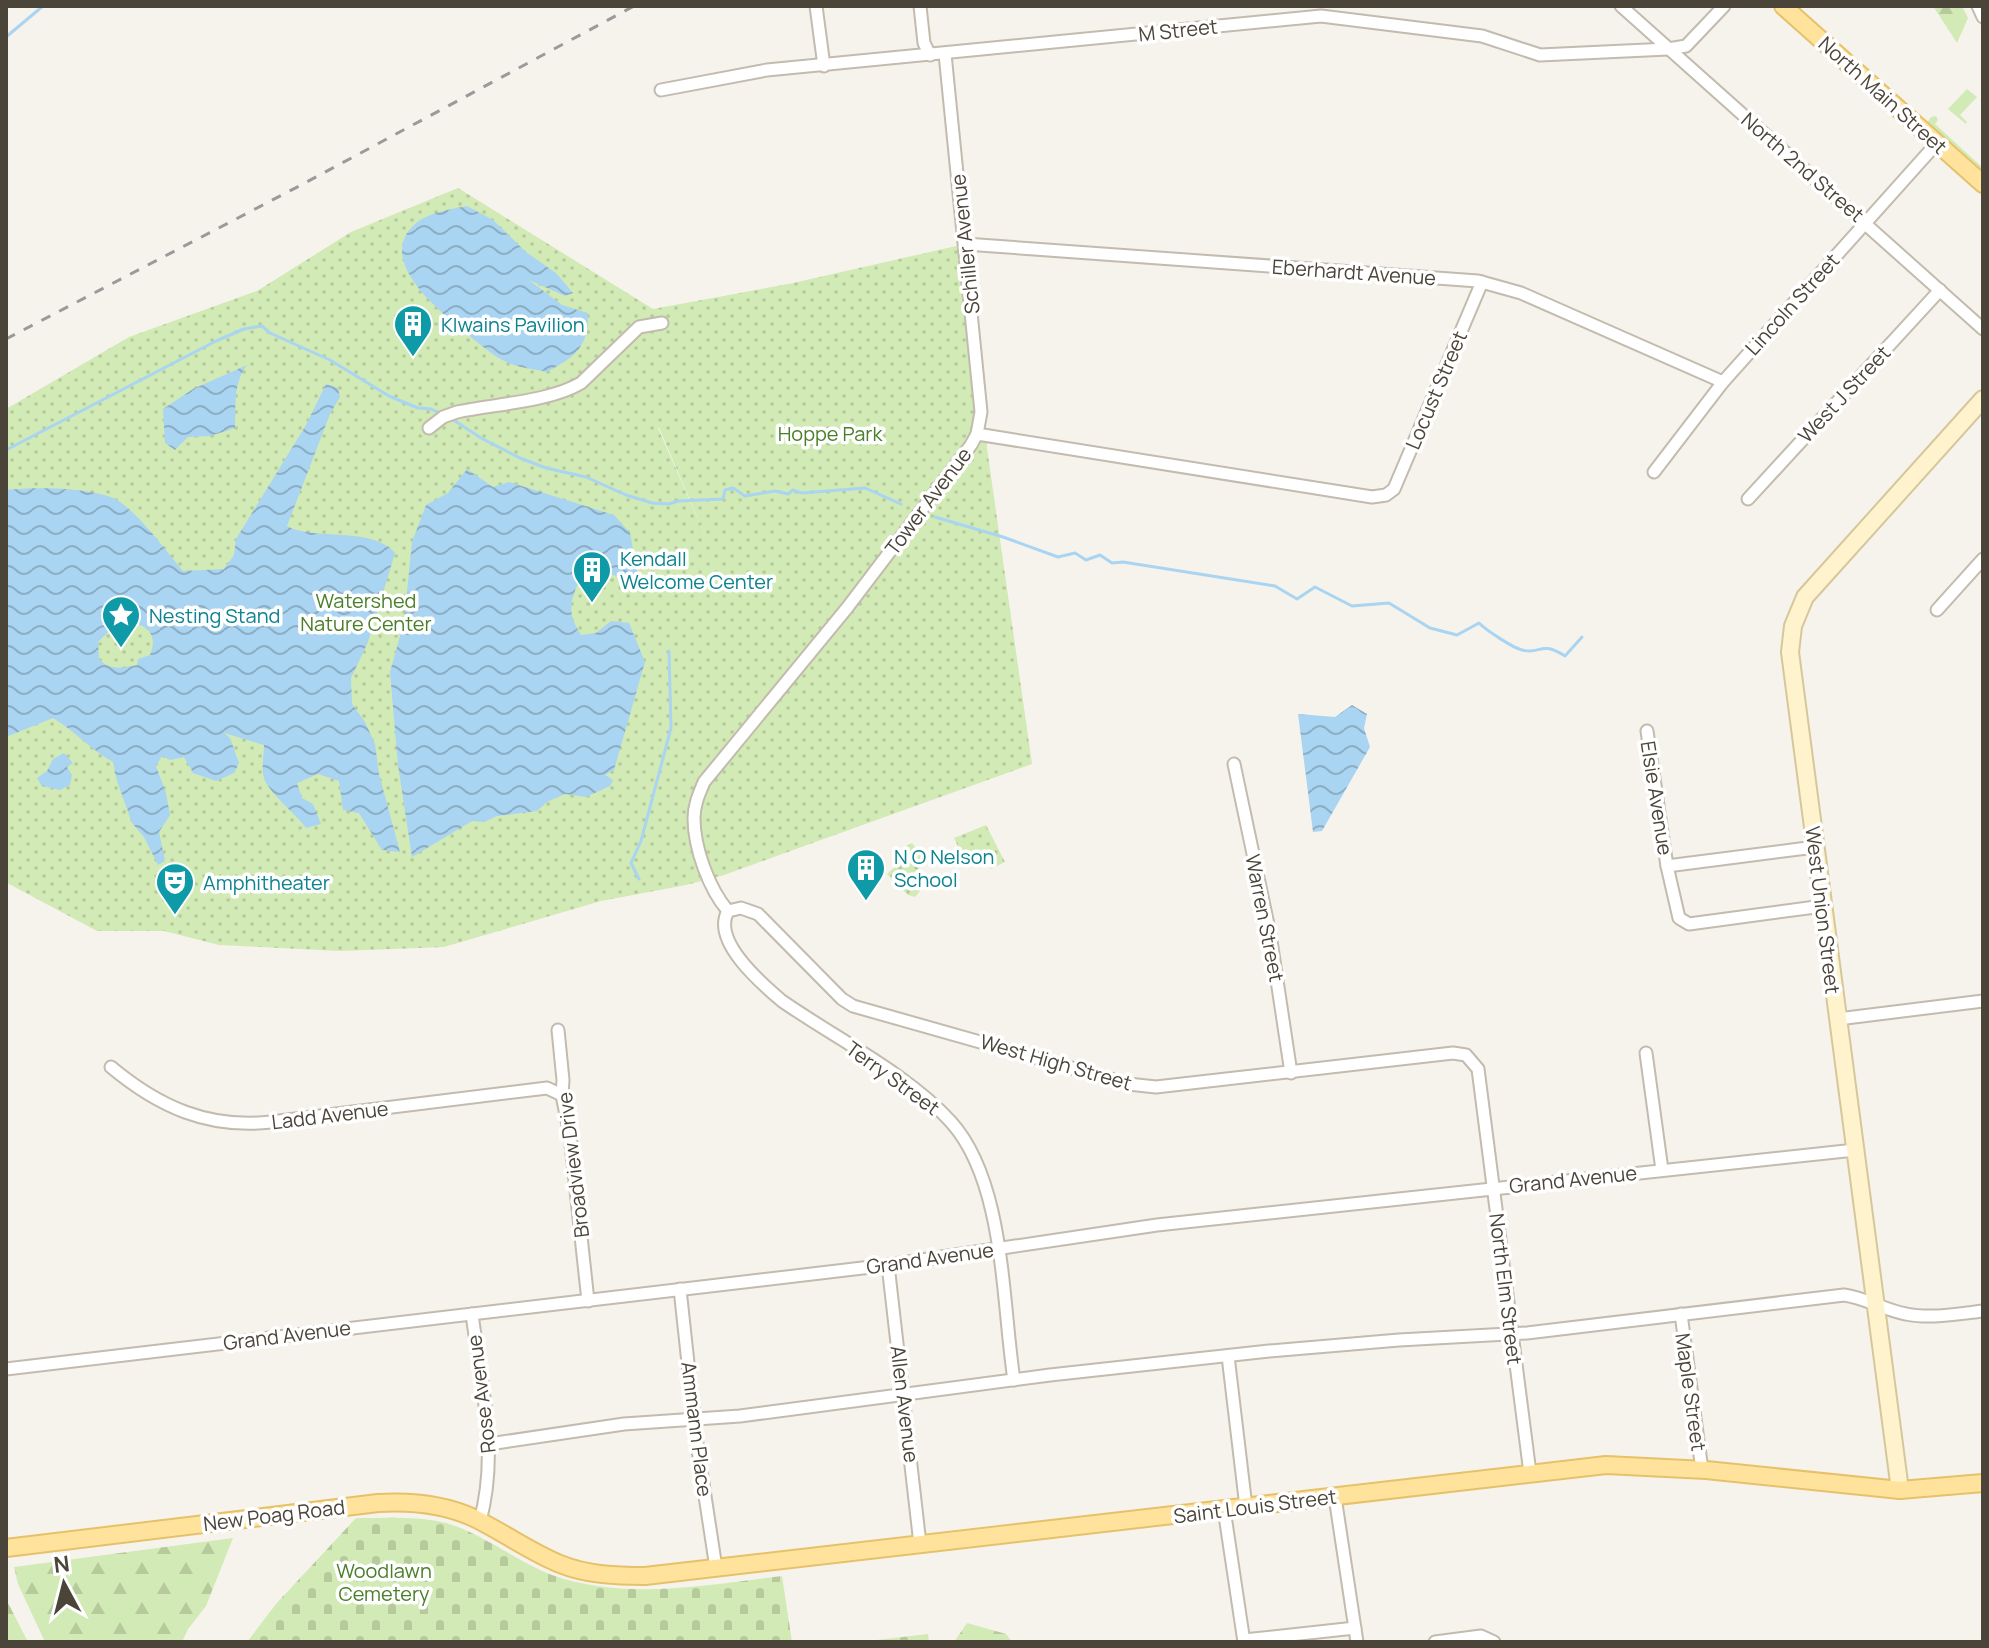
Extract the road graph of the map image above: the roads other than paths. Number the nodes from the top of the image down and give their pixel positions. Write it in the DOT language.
graph roads {
  1 [pos="816,6"];
  2 [pos="920,6"];
  3 [pos="1621,6"];
  4 [pos="1724,6"];
  5 [pos="1783,6"];
  6 [pos="1978,6"];
  7 [pos="1320,11"];
  8 [pos="1983,17"];
  9 [pos="1668,49"];
  10 [pos="945,54"];
  11 [pos="930,55"];
  12 [pos="824,66"];
  13 [pos="661,90"];
  14 [pos="1937,143"];
  15 [pos="1983,184"];
  16 [pos="1865,222"];
  17 [pos="965,244"];
  18 [pos="1482,282"];
  19 [pos="1940,290"];
  20 [pos="662,323"];
  21 [pos="1983,329"];
  22 [pos="1723,382"];
  23 [pos="1983,399"];
  24 [pos="429,428"];
  25 [pos="977,434"];
  26 [pos="1654,472"];
  27 [pos="1386,495"];
  28 [pos="1748,499"];
  29 [pos="1983,559"];
  30 [pos="1937,610"];
  31 [pos="1647,731"];
  32 [pos="1234,764"];
  33 [pos="1815,847"];
  34 [pos="1667,866"];
  35 [pos="1823,906"];
  36 [pos="728,911"];
  37 [pos="1983,1001"];
  38 [pos="1838,1019"];
  39 [pos="558,1030"];
  40 [pos="1646,1053"];
  41 [pos="1472,1060"];
  42 [pos="111,1067"];
  43 [pos="1291,1073"];
  44 [pos="562,1095"];
  45 [pos="1855,1150"];
  46 [pos="1662,1170"];
  47 [pos="1493,1188"];
  48 [pos="998,1248"];
  49 [pos="888,1265"];
  50 [pos="680,1289"];
  51 [pos="588,1301"];
  52 [pos="1875,1304"];
  53 [pos="1983,1311"];
  54 [pos="472,1314"];
  55 [pos="1681,1314"];
  56 [pos="1512,1334"];
  57 [pos="1228,1356"];
  58 [pos="6,1369"];
  59 [pos="1014,1380"];
  60 [pos="903,1396"];
  61 [pos="694,1419"];
  62 [pos="489,1444"];
  63 [pos="1702,1470"];
  64 [pos="1530,1473"];
  65 [pos="1983,1483"];
  66 [pos="1900,1490"];
  67 [pos="1335,1497"];
  68 [pos="1246,1507"];
  69 [pos="1224,1509"];
  70 [pos="480,1521"];
  71 [pos="920,1544"];
  72 [pos="6,1548"];
  73 [pos="532,1551"];
  74 [pos="716,1568"];
  75 [pos="1355,1628"];
  76 [pos="1491,1640"];
  77 [pos="1244,1641"];
  78 [pos="1357,1642"];
  79 [pos="1435,1642"];
  1 -- 12 [label="street"];
  2 -- 11 [label="street"];
  3 -- 9 [label="street, North 2nd Street"];
  4 -- 9 [label="street, M Street"];
  5 -- 14 [label="main road, North Main Street"];
  6 -- 8 [label="street"];
  7 -- 9 [label="street, M Street"];
  7 -- 10 [label="street, M Street"];
  9 -- 16 [label="street, North 2nd Street"];
  10 -- 11 [label="street, M Street"];
  10 -- 17 [label="street, Schiller Avenue"];
  11 -- 12 [label="street, M Street"];
  12 -- 13 [label="street, M Street"];
  14 -- 15 [label="main road, North Main Street"];
  14 -- 16 [label="street, Lincoln Street"];
  16 -- 19 [label="street, North 2nd Street"];
  16 -- 22 [label="street, Lincoln Street"];
  17 -- 18 [label="street, Eberhardt Avenue"];
  17 -- 25 [label="street, Schiller Avenue"];
  18 -- 22 [label="street, Eberhardt Avenue"];
  18 -- 27 [label="street, Locust Street"];
  19 -- 21 [label="street, North 2nd Street"];
  19 -- 28 [label="street, West J Street"];
  20 -- 24 [label="street"];
  22 -- 26 [label="street, Lincoln Street"];
  23 -- 33 [label="street, West Union Street"];
  25 -- 27 [label="street, Tower Avenue"];
  25 -- 36 [label="street, Tower Avenue"];
  29 -- 30 [label="street"];
  31 -- 34 [label="street, Elsie Avenue"];
  32 -- 43 [label="street, Warren Street"];
  33 -- 34 [label="street"];
  33 -- 35 [label="street, West Union Street"];
  34 -- 35 [label="street, Elsie Avenue"];
  35 -- 38 [label="street, West Union Street"];
  36 -- 43 [label="street, West High Street"];
  36 -- 48 [label="street, Terry Street"];
  37 -- 38 [label="street"];
  38 -- 45 [label="street, West Union Street"];
  39 -- 44 [label="street, Broadview Drive"];
  40 -- 46 [label="street"];
  41 -- 43 [label="street, West High Street"];
  41 -- 47 [label="street, North Elm Street"];
  42 -- 44 [label="street, Ladd Avenue"];
  44 -- 51 [label="street, Broadview Drive"];
  45 -- 46 [label="street, Grand Avenue"];
  45 -- 52 [label="street, West Union Street"];
  46 -- 47 [label="street, Grand Avenue"];
  47 -- 48 [label="street, Grand Avenue"];
  47 -- 56 [label="street, North Elm Street"];
  48 -- 49 [label="street, Grand Avenue"];
  48 -- 59 [label="street, Terry Street"];
  49 -- 50 [label="street, Grand Avenue"];
  49 -- 60 [label="street, Allen Avenue"];
  50 -- 51 [label="street, Grand Avenue"];
  50 -- 61 [label="street, Ammann Place"];
  51 -- 54 [label="street, Grand Avenue"];
  52 -- 53 [label="street"];
  52 -- 55 [label="street"];
  52 -- 66 [label="street, West Union Street"];
  54 -- 58 [label="street, Grand Avenue"];
  54 -- 62 [label="street, Rose Avenue"];
  55 -- 56 [label="street"];
  55 -- 63 [label="street, Maple Street"];
  56 -- 57 [label="street"];
  56 -- 64 [label="street, North Elm Street"];
  57 -- 59 [label="street"];
  57 -- 68 [label="street"];
  59 -- 60 [label="street"];
  60 -- 61 [label="street"];
  60 -- 71 [label="street, Allen Avenue"];
  61 -- 62 [label="street"];
  61 -- 74 [label="street, Ammann Place"];
  62 -- 70 [label="street, Rose Avenue"];
  63 -- 64 [label="main road, Saint Louis Street"];
  63 -- 66 [label="main road, Saint Louis Street"];
  64 -- 67 [label="main road, Saint Louis Street"];
  65 -- 66 [label="main road, Saint Louis Street"];
  67 -- 68 [label="main road, Saint Louis Street"];
  67 -- 75 [label="street"];
  68 -- 69 [label="main road, Saint Louis Street"];
  69 -- 71 [label="main road, Saint Louis Street"];
  69 -- 77 [label="street"];
  70 -- 72 [label="main road, New Poag Road"];
  70 -- 73 [label="main road, New Poag Road"];
  71 -- 74 [label="main road, Saint Louis Street"];
  73 -- 74 [label="main road, Saint Louis Street"];
  75 -- 77 [label="street"];
  75 -- 78 [label="street"];
  76 -- 79 [label="street"];
}
